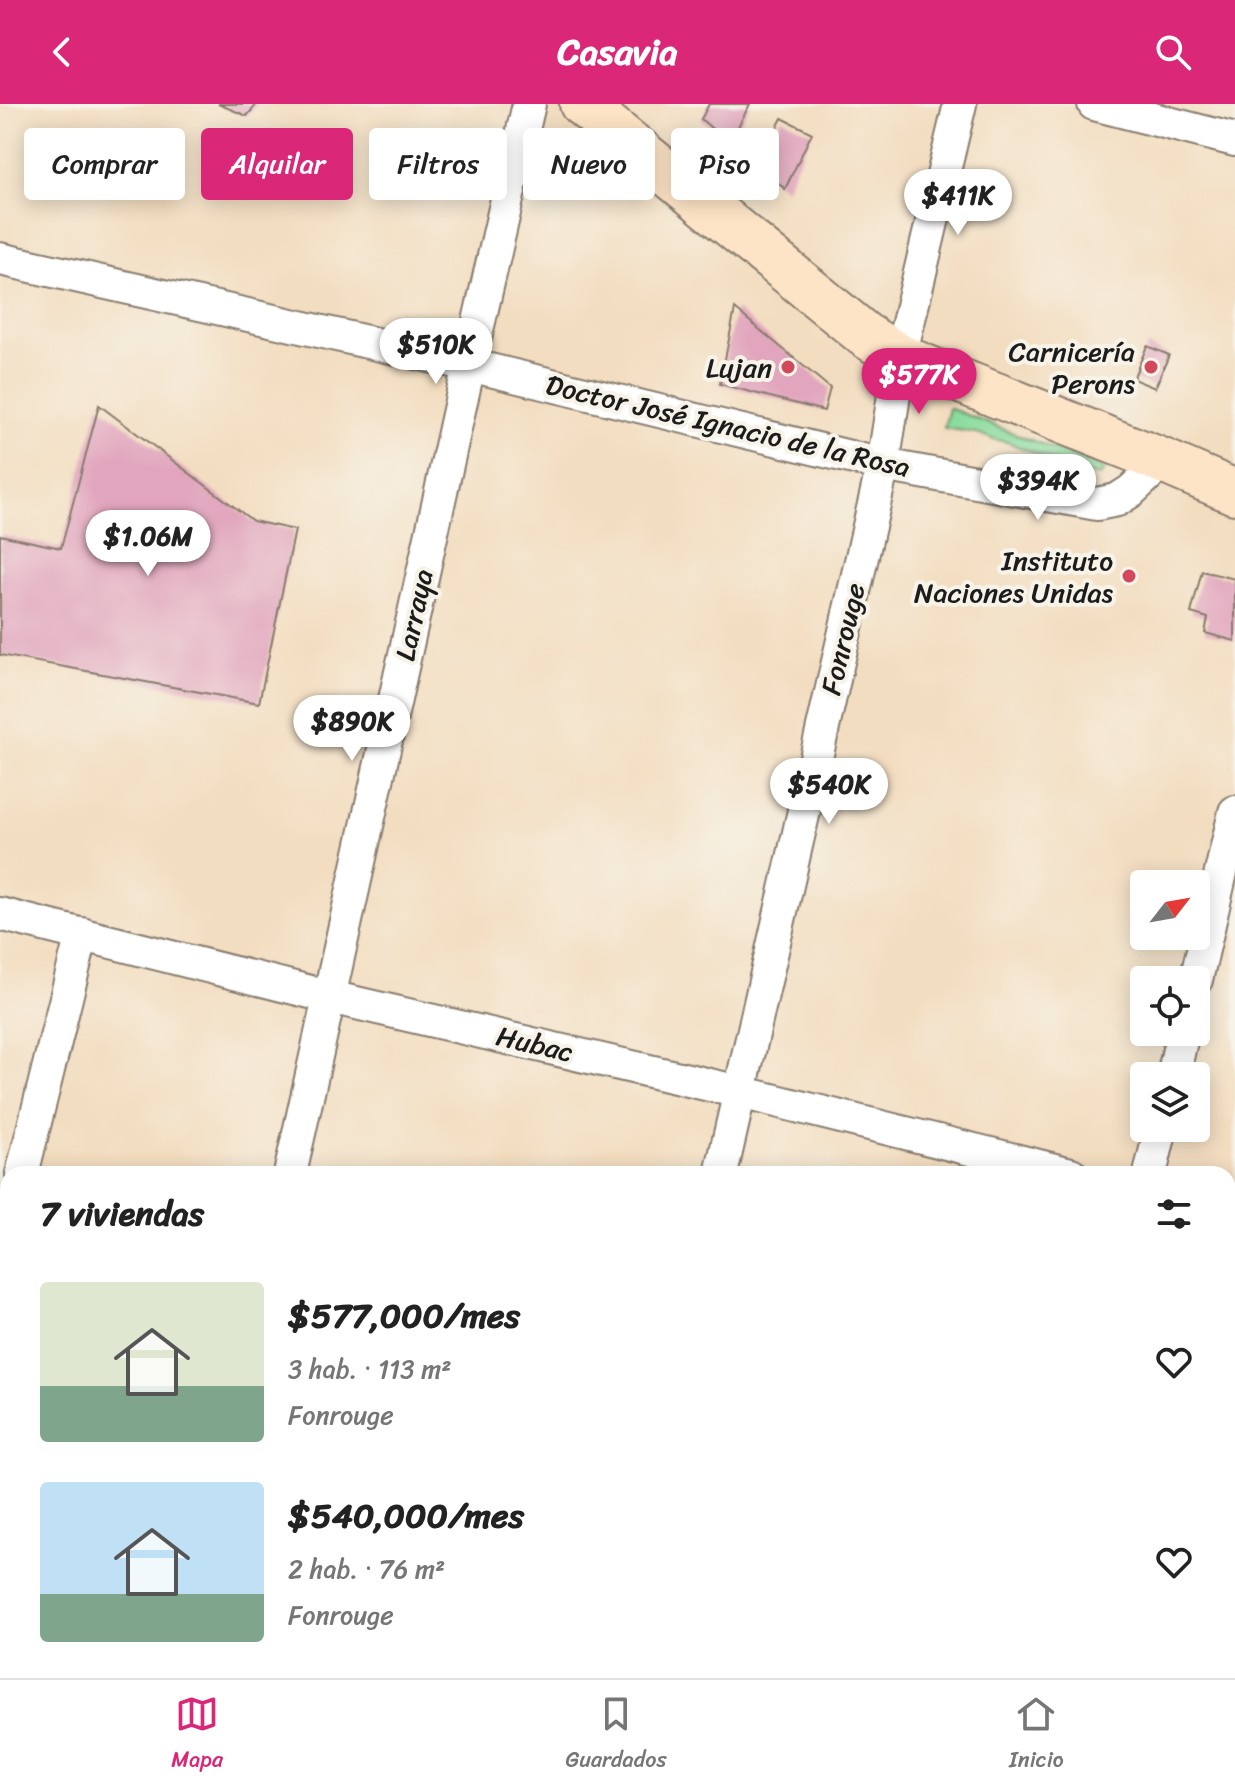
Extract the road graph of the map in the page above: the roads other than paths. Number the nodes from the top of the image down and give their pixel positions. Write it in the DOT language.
graph roads {
  1 [pos="529,104"];
  2 [pos="582,104"];
  3 [pos="960,104"];
  4 [pos="1094,104"];
  5 [pos="1235,140"];
  6 [pos="0,259"];
  7 [pos="900,357"];
  8 [pos="469,365"];
  9 [pos="1163,461"];
  10 [pos="883,465"];
  11 [pos="1235,492"];
  12 [pos="1235,812"];
  13 [pos="0,914"];
  14 [pos="82,934"];
  15 [pos="1199,966"];
  16 [pos="330,997"];
  17 [pos="740,1092"];
  18 [pos="1158,1142"];
  19 [pos="24,1166"];
  20 [pos="292,1166"];
  21 [pos="723,1166"];
  22 [pos="1039,1166"];
  23 [pos="1152,1166"];
  1 -- 8 [label="street, Larraya"];
  2 -- 7 [label="main road"];
  3 -- 7 [label="street, Fonrouge"];
  4 -- 5 [label="street"];
  6 -- 8 [label="street, Doctor José Ignacio de la Rosa"];
  7 -- 9 [label="main road"];
  7 -- 10 [label="street, Fonrouge"];
  8 -- 10 [label="street, Doctor José Ignacio de la Rosa"];
  8 -- 16 [label="street, Larraya"];
  9 -- 10 [label="street, Doctor José Ignacio de la Rosa"];
  9 -- 11 [label="main road"];
  10 -- 17 [label="street, Fonrouge"];
  12 -- 15 [label="street"];
  13 -- 14 [label="street, Hubac"];
  14 -- 16 [label="street, Hubac"];
  14 -- 19 [label="street"];
  16 -- 17 [label="street, Hubac"];
  16 -- 20 [label="street, Larraya"];
  17 -- 21 [label="street, Fonrouge"];
  17 -- 22 [label="street, Hubac"];
  18 -- 23 [label="street"];
}
